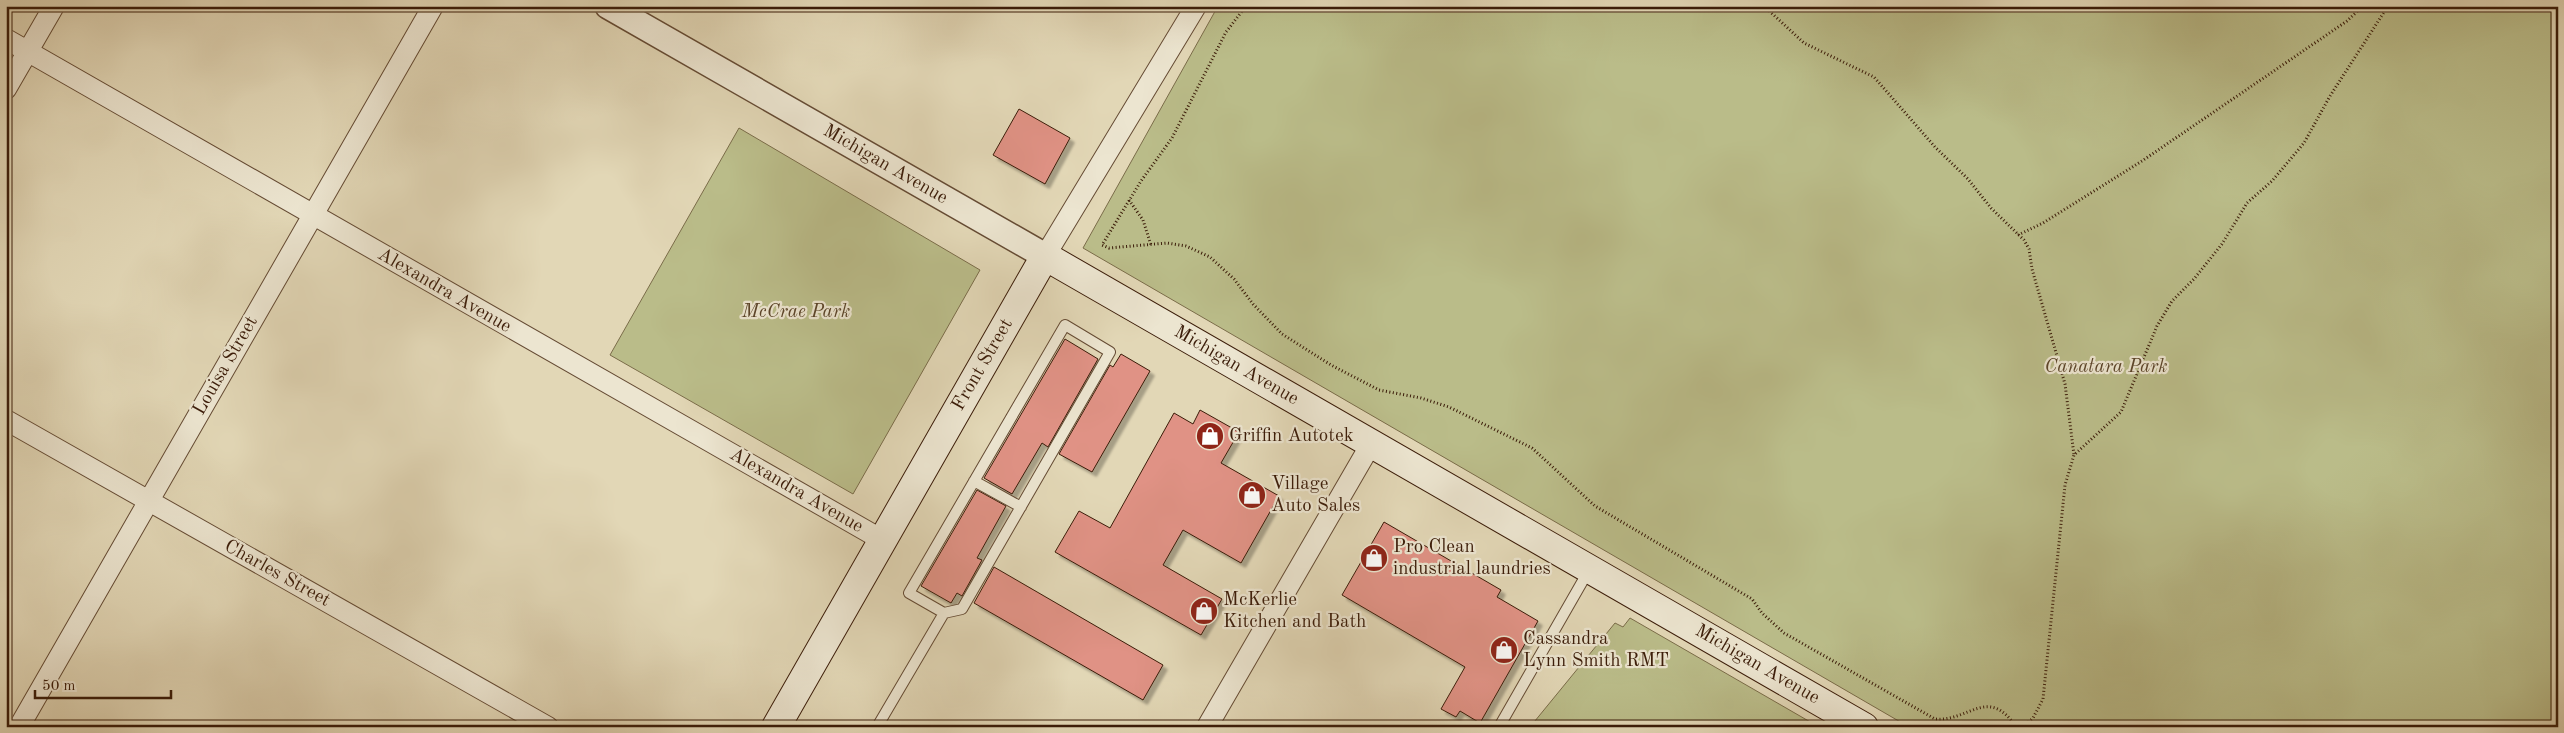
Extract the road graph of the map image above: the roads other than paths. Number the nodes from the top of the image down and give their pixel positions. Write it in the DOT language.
graph roads {
  1 [pos="54,6"];
  2 [pos="433,6"];
  3 [pos="608,6"];
  4 [pos="1196,6"];
  5 [pos="6,39"];
  6 [pos="28,52"];
  7 [pos="6,89"];
  8 [pos="312,216"];
  9 [pos="1045,256"];
  10 [pos="6,420"];
  11 [pos="1371,444"];
  12 [pos="974,481"];
  13 [pos="148,501"];
  14 [pos="1021,507"];
  15 [pos="884,541"];
  16 [pos="1589,569"];
  17 [pos="944,613"];
  18 [pos="20,726"];
  19 [pos="548,727"];
  20 [pos="776,727"];
  21 [pos="877,727"];
  22 [pos="1207,727"];
  23 [pos="1499,727"];
  24 [pos="1864,727"];
  1 -- 6 [label="street"];
  2 -- 8 [label="street, Louisa Street"];
  3 -- 9 [label="street, Michigan Avenue"];
  4 -- 9 [label="street, Front Street"];
  5 -- 6 [label="street, Alexandra Avenue"];
  6 -- 7 [label="street"];
  6 -- 8 [label="street, Alexandra Avenue"];
  8 -- 13 [label="street, Louisa Street"];
  8 -- 15 [label="street, Alexandra Avenue"];
  9 -- 11 [label="main road, Michigan Avenue"];
  9 -- 15 [label="main road, Front Street"];
  10 -- 13 [label="street, Charles Street"];
  11 -- 16 [label="main road, Michigan Avenue"];
  11 -- 22 [label="street"];
  12 -- 14 [label="lane"];
  12 -- 14 [label="lane"];
  12 -- 17 [label="lane"];
  13 -- 18 [label="street, Louisa Street"];
  13 -- 19 [label="street, Charles Street"];
  14 -- 17 [label="lane"];
  15 -- 20 [label="main road, Front Street"];
  16 -- 23 [label="lane"];
  16 -- 24 [label="main road, Michigan Avenue"];
  17 -- 21 [label="lane"];
}
